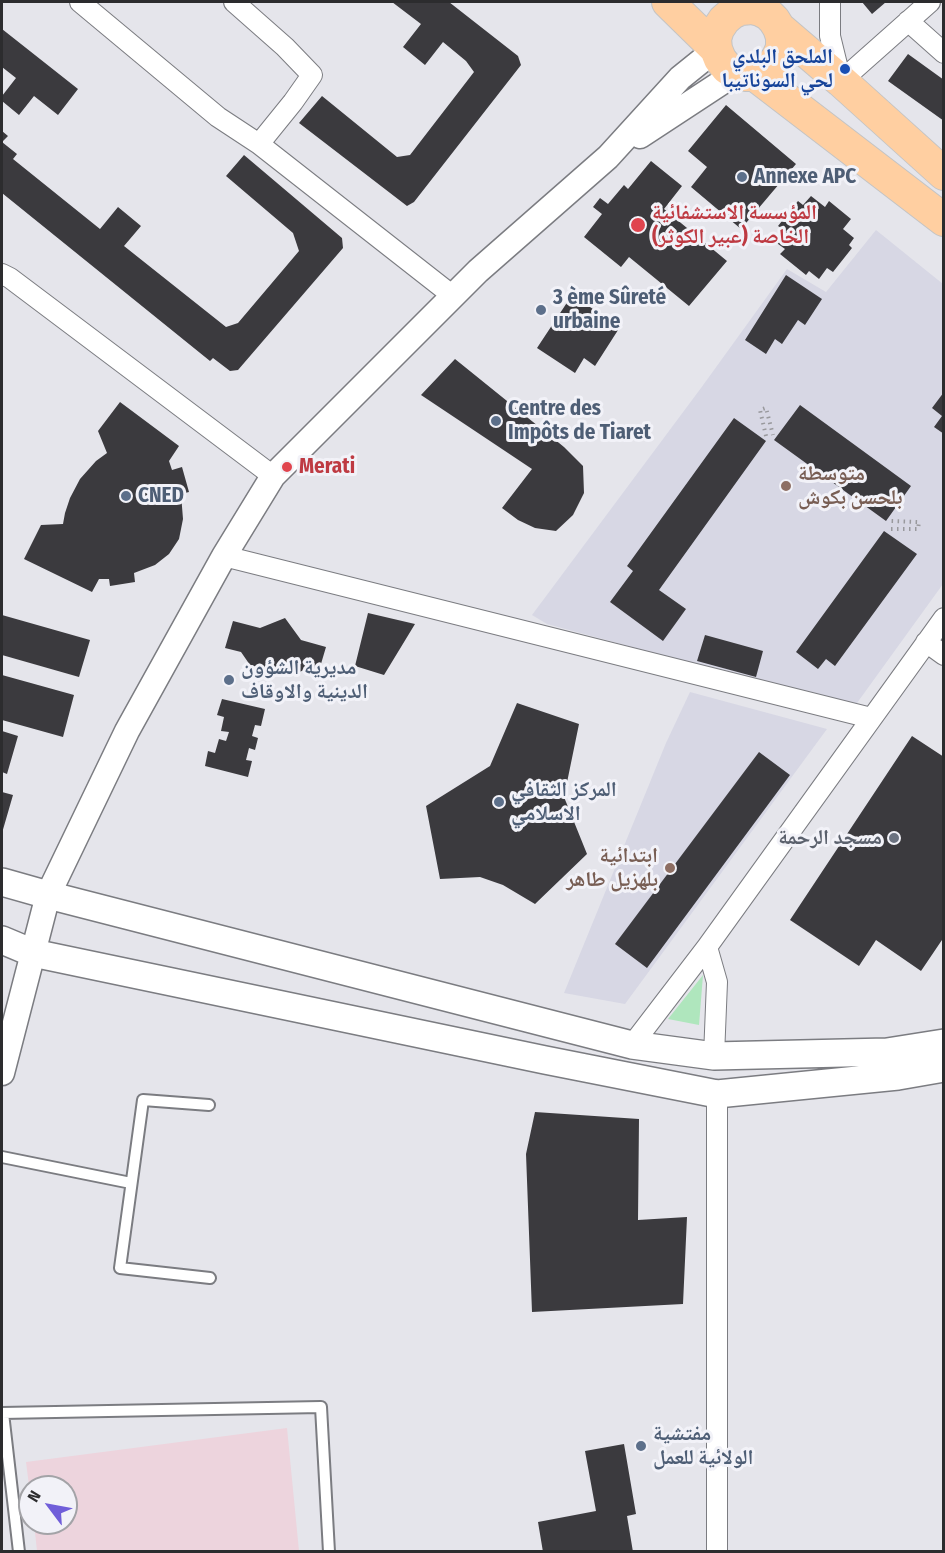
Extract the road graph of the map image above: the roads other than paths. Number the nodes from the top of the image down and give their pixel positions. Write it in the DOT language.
graph roads {
  1 [pos="80,2"];
  2 [pos="234,2"];
  3 [pos="668,2"];
  4 [pos="830,2"];
  5 [pos="930,2"];
  6 [pos="765,11"];
  7 [pos="908,21"];
  8 [pos="692,26"];
  9 [pos="716,49"];
  10 [pos="944,53"];
  11 [pos="745,74"];
  12 [pos="680,78"];
  13 [pos="842,81"];
  14 [pos="259,144"];
  15 [pos="608,158"];
  16 [pos="944,174"];
  17 [pos="944,220"];
  18 [pos="2,274"];
  19 [pos="453,296"];
  20 [pos="273,476"];
  21 [pos="224,556"];
  22 [pos="944,618"];
  23 [pos="926,642"];
  24 [pos="944,656"];
  25 [pos="871,718"];
  26 [pos="2,882"];
  27 [pos="48,895"];
  28 [pos="2,940"];
  29 [pos="707,947"];
  30 [pos="33,953"];
  31 [pos="944,1043"];
  32 [pos="632,1045"];
  33 [pos="714,1056"];
  34 [pos="944,1068"];
  35 [pos="2,1073"];
  36 [pos="717,1094"];
  37 [pos="209,1105"];
  38 [pos="2,1157"];
  39 [pos="131,1183"];
  40 [pos="210,1278"];
  41 [pos="2,1413"];
  42 [pos="19,1551"];
  43 [pos="329,1551"];
  44 [pos="717,1551"];
  1 -- 14 [label="street"];
  2 -- 14 [label="street"];
  3 -- 8 [label="main road"];
  4 -- 13 [label="street"];
  5 -- 7 [label="street"];
  6 -- 9 [label="main road"];
  6 -- 11 [label="main road"];
  6 -- 13 [label="main road"];
  7 -- 10 [label="street"];
  7 -- 13 [label="street"];
  8 -- 9 [label="main road"];
  8 -- 12 [label="street"];
  9 -- 11 [label="main road"];
  9 -- 12 [label="street"];
  11 -- 15 [label="street"];
  11 -- 17 [label="main road"];
  12 -- 15 [label="street"];
  13 -- 16 [label="main road"];
  14 -- 19 [label="street"];
  15 -- 19 [label="street"];
  18 -- 20 [label="street"];
  19 -- 20 [label="street"];
  20 -- 21 [label="street"];
  21 -- 25 [label="street"];
  21 -- 27 [label="street"];
  22 -- 23 [label="street"];
  23 -- 24 [label="street"];
  23 -- 25 [label="street"];
  25 -- 29 [label="street"];
  26 -- 27 [label="main road"];
  27 -- 30 [label="street"];
  27 -- 32 [label="main road"];
  28 -- 30 [label="main road"];
  29 -- 32 [label="street"];
  29 -- 33 [label="street"];
  30 -- 35 [label="street"];
  30 -- 36 [label="main road"];
  31 -- 33 [label="main road"];
  32 -- 33 [label="main road"];
  34 -- 36 [label="main road"];
  36 -- 44 [label="street"];
  37 -- 39 [label="lane"];
  38 -- 39 [label="lane"];
  39 -- 40 [label="lane"];
  41 -- 42 [label="lane"];
  41 -- 43 [label="lane"];
}
